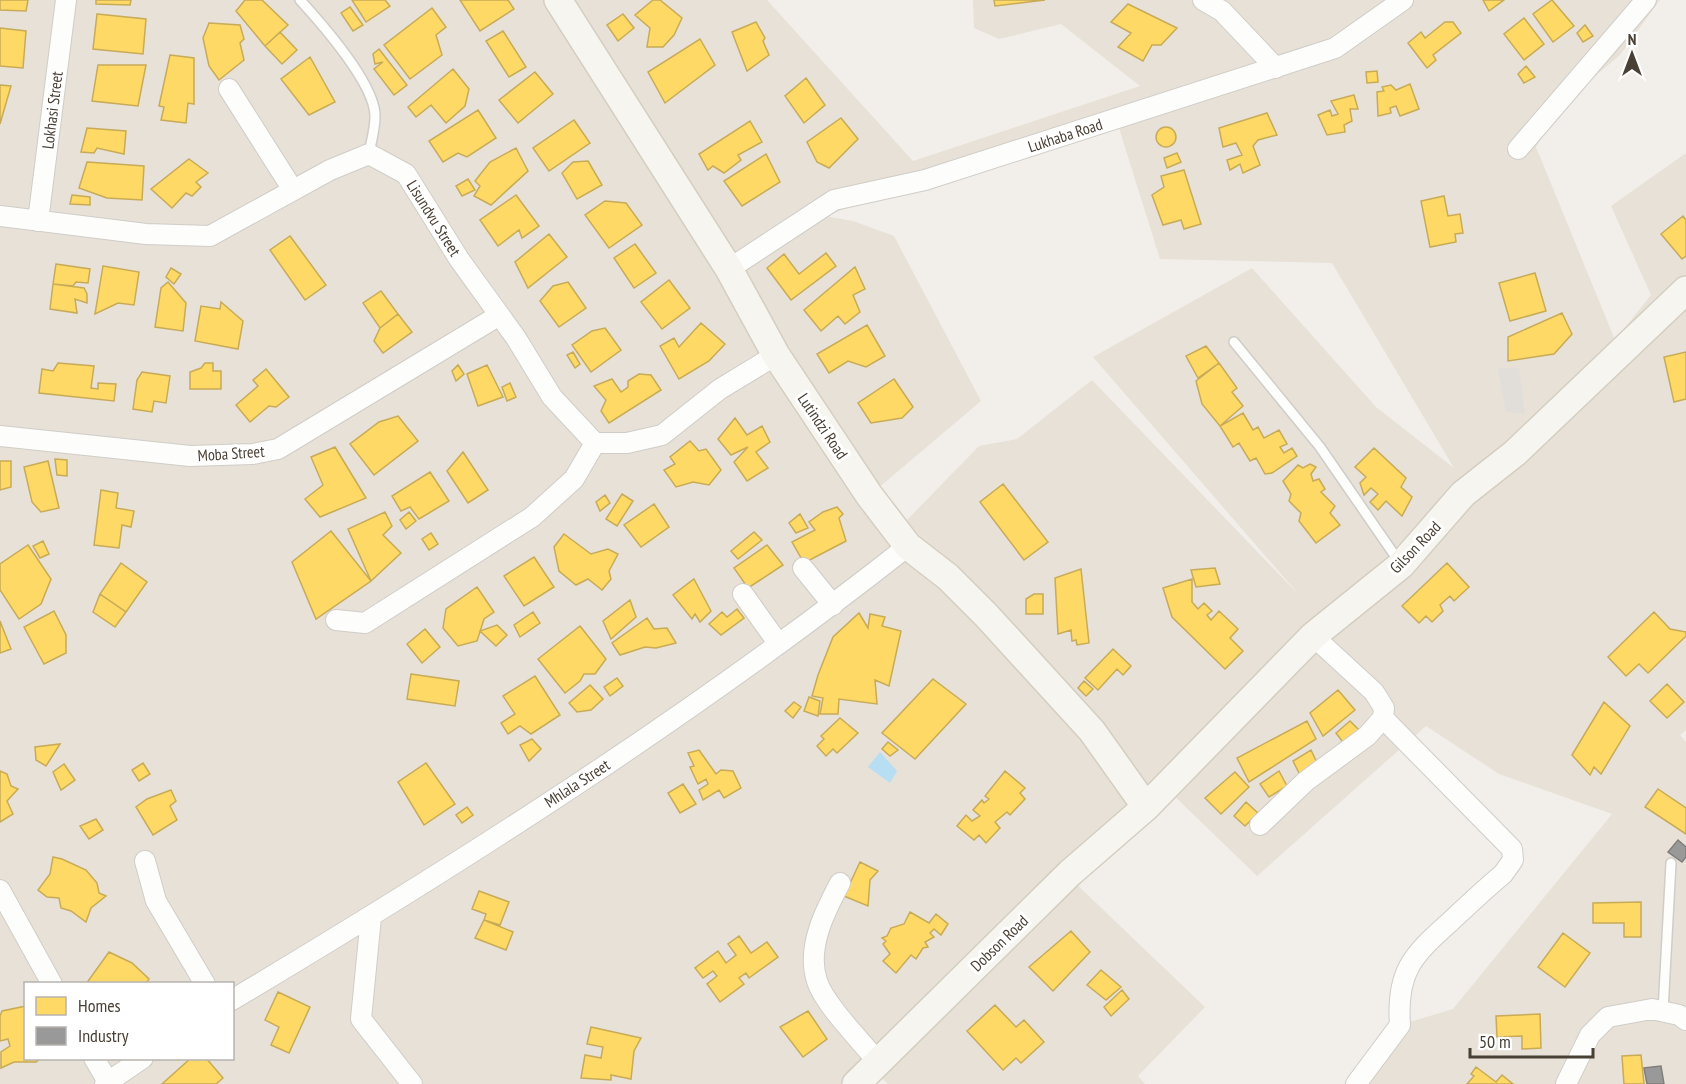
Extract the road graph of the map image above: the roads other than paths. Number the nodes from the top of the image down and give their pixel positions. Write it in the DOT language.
graph roads {
  1 [pos="66,0"];
  2 [pos="300,0"];
  3 [pos="558,0"];
  4 [pos="1203,0"];
  5 [pos="1403,0"];
  6 [pos="1646,0"];
  7 [pos="1276,68"];
  8 [pos="229,89"];
  9 [pos="1518,148"];
  10 [pos="369,154"];
  11 [pos="292,190"];
  12 [pos="0,216"];
  13 [pos="38,221"];
  14 [pos="729,269"];
  15 [pos="1686,290"];
  16 [pos="498,316"];
  17 [pos="1234,342"];
  18 [pos="776,355"];
  19 [pos="0,436"];
  20 [pos="595,443"];
  21 [pos="908,546"];
  22 [pos="1401,565"];
  23 [pos="802,568"];
  24 [pos="742,594"];
  25 [pos="833,605"];
  26 [pos="336,620"];
  27 [pos="1313,636"];
  28 [pos="778,643"];
  29 [pos="1383,718"];
  30 [pos="1146,807"];
  31 [pos="1260,825"];
  32 [pos="145,861"];
  33 [pos="1671,863"];
  34 [pos="840,883"];
  35 [pos="0,890"];
  36 [pos="371,917"];
  37 [pos="51,982"];
  38 [pos="204,982"];
  39 [pos="234,999"];
  40 [pos="1663,1011"];
  41 [pos="1686,1020"];
  42 [pos="95,1060"];
  43 [pos="142,1060"];
  44 [pos="879,1062"];
  45 [pos="114,1082"];
  46 [pos="412,1084"];
  47 [pos="856,1084"];
  48 [pos="1356,1084"];
  49 [pos="1566,1084"];
  1 -- 13 [label="street, Lokhasi Street"];
  2 -- 10 [label="lane"];
  3 -- 14 [label="street, Lutindzi Road"];
  4 -- 7 [label="street"];
  5 -- 7 [label="street, Lukhaba Road"];
  6 -- 9 [label="street"];
  7 -- 14 [label="street, Lukhaba Road"];
  8 -- 11 [label="street"];
  10 -- 11 [label="street"];
  10 -- 16 [label="street, Lisundvu Street"];
  11 -- 13 [label="street"];
  12 -- 13 [label="street"];
  14 -- 18 [label="street, Lutindzi Road"];
  15 -- 22 [label="street, Gilson Road"];
  16 -- 19 [label="street, Moba Street"];
  16 -- 20 [label="street, Lisundvu Street"];
  17 -- 22 [label="lane"];
  18 -- 20 [label="street"];
  18 -- 21 [label="street, Lutindzi Road"];
  20 -- 26 [label="street"];
  21 -- 25 [label="street, Mhlala Street"];
  21 -- 30 [label="street, Lutindzi Road"];
  22 -- 27 [label="street, Gilson Road"];
  23 -- 25 [label="street"];
  24 -- 28 [label="street"];
  25 -- 28 [label="street, Mhlala Street"];
  27 -- 29 [label="street"];
  27 -- 30 [label="street, Gilson Road"];
  28 -- 36 [label="street, Mhlala Street"];
  29 -- 31 [label="street"];
  29 -- 48 [label="street"];
  30 -- 44 [label="street, Dobson Road"];
  32 -- 38 [label="street"];
  33 -- 40 [label="lane"];
  34 -- 44 [label="street"];
  35 -- 37 [label="street"];
  36 -- 39 [label="street, Mhlala Street"];
  36 -- 46 [label="street"];
  40 -- 41 [label="street"];
  40 -- 49 [label="street"];
  42 -- 45 [label="street"];
  43 -- 45 [label="street"];
  44 -- 47 [label="street, Dobson Road"];
}
